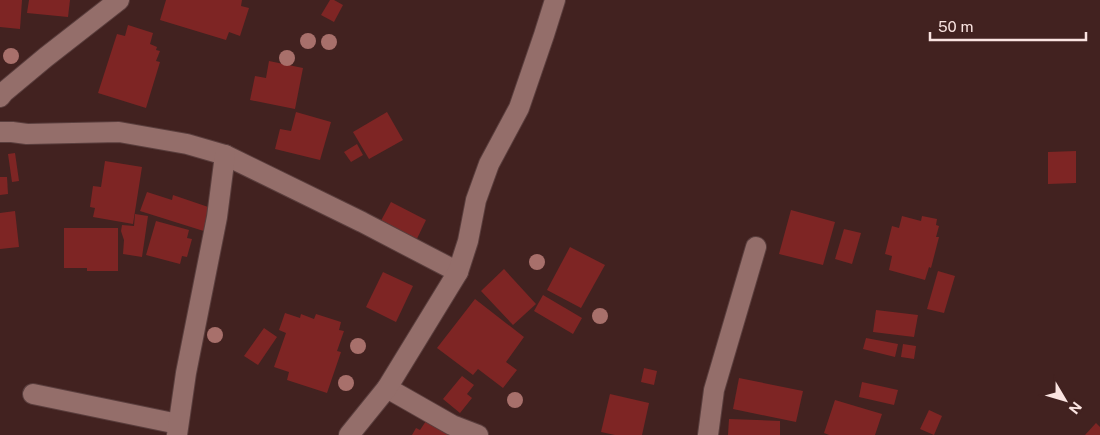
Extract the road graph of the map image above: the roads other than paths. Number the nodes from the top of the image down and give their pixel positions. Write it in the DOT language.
graph roads {
  1 [pos="119,0"];
  2 [pos="555,0"];
  3 [pos="0,97"];
  4 [pos="0,132"];
  5 [pos="225,155"];
  6 [pos="756,246"];
  7 [pos="458,272"];
  8 [pos="387,388"];
  9 [pos="33,394"];
  10 [pos="178,430"];
  11 [pos="350,435"];
  12 [pos="478,435"];
  13 [pos="708,435"];
  1 -- 3 [label="street"];
  2 -- 7 [label="street"];
  4 -- 5 [label="street"];
  5 -- 7 [label="street"];
  5 -- 10 [label="street"];
  6 -- 13 [label="street"];
  7 -- 8 [label="street"];
  8 -- 11 [label="street"];
  8 -- 12 [label="street"];
  9 -- 10 [label="street"];
}
